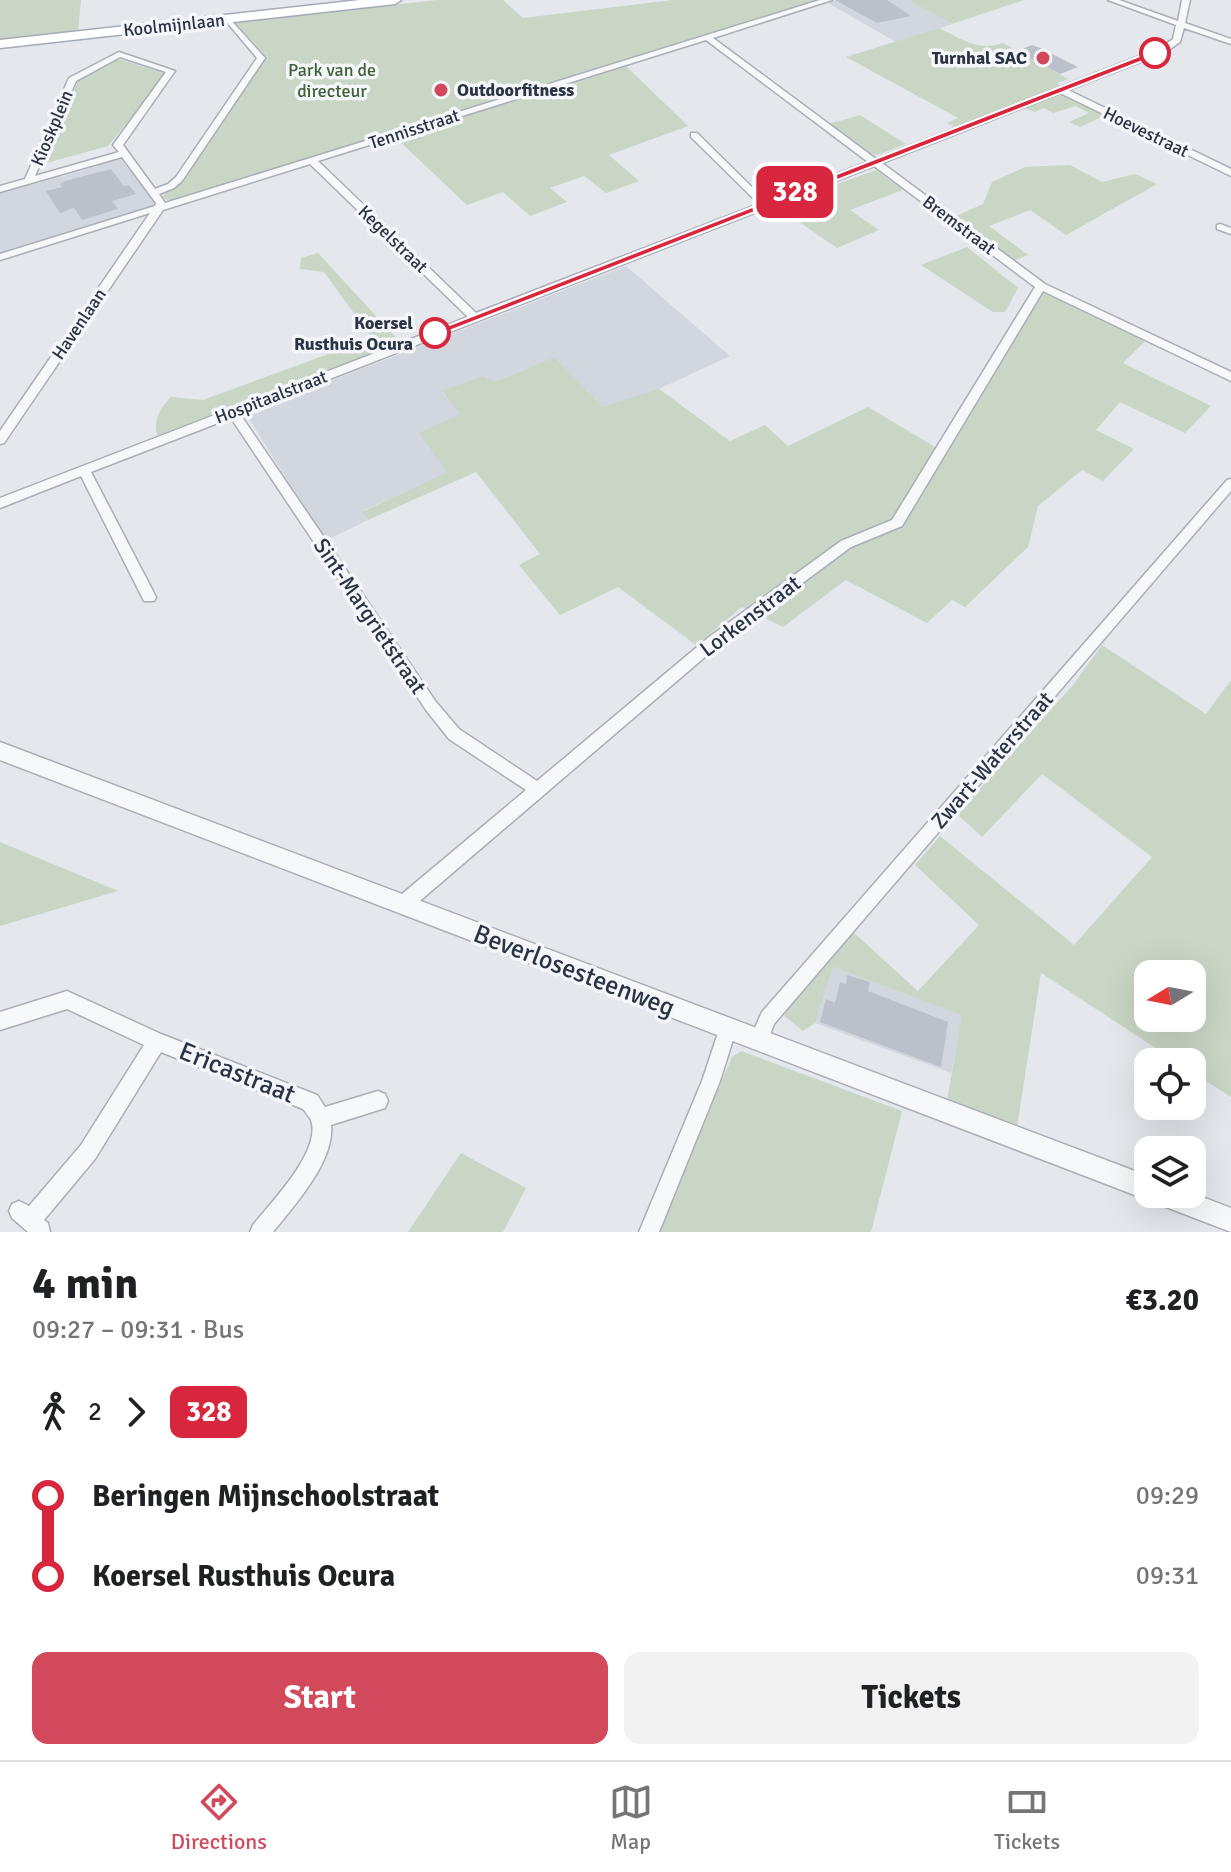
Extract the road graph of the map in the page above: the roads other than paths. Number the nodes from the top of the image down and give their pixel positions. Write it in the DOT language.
graph roads {
  1 [pos="395,0"];
  2 [pos="828,0"];
  3 [pos="1112,0"];
  4 [pos="1186,0"];
  5 [pos="228,19"];
  6 [pos="1179,23"];
  7 [pos="120,31"];
  8 [pos="708,38"];
  9 [pos="1231,42"];
  10 [pos="0,44"];
  11 [pos="119,54"];
  12 [pos="1061,90"];
  13 [pos="694,135"];
  14 [pos="122,152"];
  15 [pos="312,161"];
  16 [pos="874,161"];
  17 [pos="1231,173"];
  18 [pos="29,180"];
  19 [pos="0,189"];
  20 [pos="153,193"];
  21 [pos="764,204"];
  22 [pos="159,208"];
  23 [pos="1220,227"];
  24 [pos="1231,231"];
  25 [pos="0,257"];
  26 [pos="1041,286"];
  27 [pos="474,317"];
  28 [pos="1231,377"];
  29 [pos="233,412"];
  30 [pos="0,440"];
  31 [pos="84,470"];
  32 [pos="1231,483"];
  33 [pos="0,503"];
  34 [pos="149,597"];
  35 [pos="0,751"];
  36 [pos="538,790"];
  37 [pos="402,905"];
  38 [pos="0,1021"];
  39 [pos="727,1030"];
  40 [pos="157,1041"];
  41 [pos="758,1041"];
  42 [pos="378,1101"];
  43 [pos="321,1118"];
  44 [pos="1134,1184"];
  45 [pos="1197,1208"];
  46 [pos="30,1221"];
  47 [pos="1231,1221"];
  48 [pos="260,1232"];
  49 [pos="649,1232"];
  1 -- 5 [label="main road, Koolmijnlaan"];
  2 -- 8 [label="street, Tennisstraat"];
  3 -- 6 [label="street"];
  4 -- 6 [label="street, Hospitaalstraat"];
  5 -- 7 [label="main road, Koolmijnlaan"];
  5 -- 20 [label="street"];
  6 -- 9 [label="street"];
  6 -- 12 [label="street, Hospitaalstraat"];
  7 -- 10 [label="main road, Koolmijnlaan"];
  7 -- 11 [label="street"];
  8 -- 15 [label="street, Tennisstraat"];
  8 -- 16 [label="street, Bremstraat"];
  11 -- 14 [label="street"];
  11 -- 18 [label="street, Kioskplein"];
  12 -- 16 [label="street, Hospitaalstraat"];
  12 -- 17 [label="street, Hoevestraat"];
  13 -- 21 [label="street"];
  14 -- 18 [label="street, Kioskplein"];
  14 -- 20 [label="street"];
  15 -- 22 [label="street, Tennisstraat"];
  15 -- 27 [label="street, Kegelstraat"];
  16 -- 21 [label="street, Hospitaalstraat"];
  16 -- 26 [label="street, Bremstraat"];
  18 -- 19 [label="street, Kioskplein"];
  20 -- 22 [label="street"];
  21 -- 27 [label="street, Hospitaalstraat"];
  22 -- 25 [label="street, Tennisstraat"];
  22 -- 30 [label="street, Havenlaan"];
  23 -- 24 [label="street"];
  26 -- 28 [label="street, Bremstraat"];
  26 -- 36 [label="street, Lorkenstraat"];
  27 -- 29 [label="street, Hospitaalstraat"];
  29 -- 31 [label="street, Hospitaalstraat"];
  29 -- 36 [label="street, Sint-Margrietstraat"];
  31 -- 33 [label="street, Hospitaalstraat"];
  31 -- 34 [label="street"];
  32 -- 41 [label="street, Zwart-Waterstraat"];
  35 -- 37 [label="street, Beverlosesteenweg"];
  36 -- 37 [label="street, Lorkenstraat"];
  37 -- 39 [label="street, Beverlosesteenweg"];
  38 -- 40 [label="street, Ericastraat"];
  39 -- 41 [label="street, Beverlosesteenweg"];
  39 -- 49 [label="street"];
  40 -- 43 [label="street, Ericastraat"];
  40 -- 46 [label="street, Ericastraat"];
  41 -- 44 [label="street, Beverlosesteenweg"];
  42 -- 43 [label="street"];
  43 -- 48 [label="street"];
  45 -- 47 [label="street"];
}
